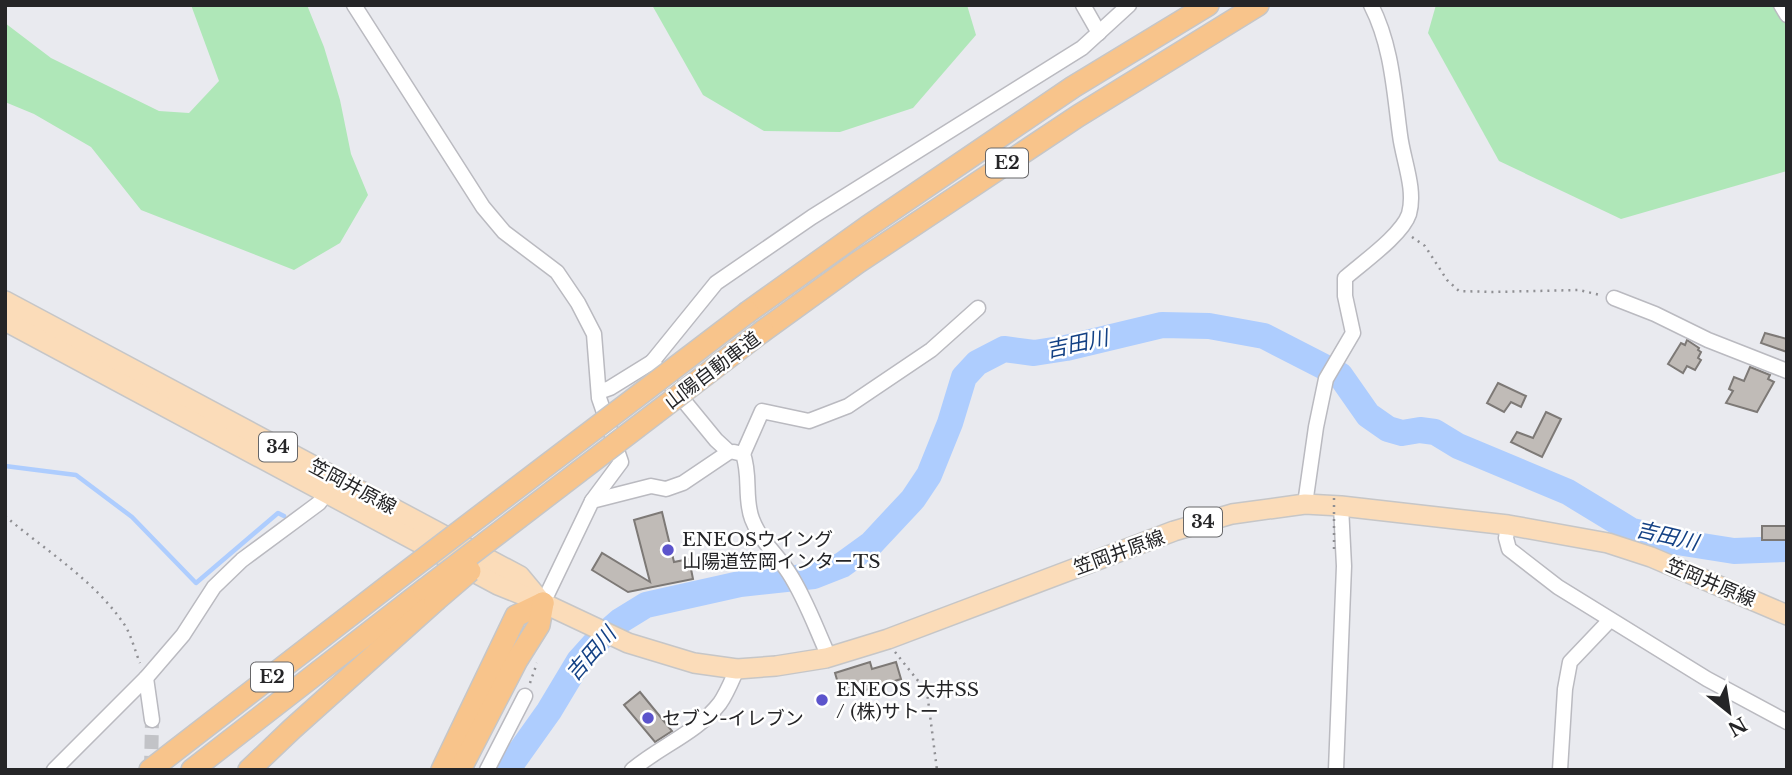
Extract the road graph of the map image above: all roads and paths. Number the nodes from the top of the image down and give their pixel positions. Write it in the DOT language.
graph roads {
  1 [pos="354,5"];
  2 [pos="1083,5"];
  3 [pos="1129,5"];
  4 [pos="1208,5"];
  5 [pos="1258,5"];
  6 [pos="1371,5"];
  7 [pos="1781,5"];
  8 [pos="1787,15"];
  9 [pos="1099,33"];
  10 [pos="1395,233"];
  11 [pos="1614,298"];
  12 [pos="5,301"];
  13 [pos="978,308"];
  14 [pos="5,321"];
  15 [pos="652,362"];
  16 [pos="1787,371"];
  17 [pos="599,392"];
  18 [pos="736,453"];
  19 [pos="332,485"];
  20 [pos="592,501"];
  21 [pos="1339,501"];
  22 [pos="1305,504"];
  23 [pos="5,516"];
  24 [pos="1508,525"];
  25 [pos="1334,549"];
  26 [pos="430,596"];
  27 [pos="543,603"];
  28 [pos="1787,615"];
  29 [pos="1610,620"];
  30 [pos="888,639"];
  31 [pos="827,657"];
  32 [pos="737,668"];
  33 [pos="146,678"];
  34 [pos="525,696"];
  35 [pos="152,720"];
  36 [pos="1787,722"];
  37 [pos="54,770"];
  38 [pos="150,770"];
  39 [pos="192,770"];
  40 [pos="249,770"];
  41 [pos="442,770"];
  42 [pos="460,770"];
  43 [pos="487,770"];
  44 [pos="632,770"];
  45 [pos="937,770"];
  46 [pos="1336,770"];
  47 [pos="1560,770"];
  1 -- 17 [label="street"];
  2 -- 9 [label="street"];
  3 -- 9 [label="street"];
  4 -- 38 [label="highway, 山陽自動車道 / E2, bridge"];
  5 -- 26 [label="highway, 山陽自動車道 / E2, bridge"];
  6 -- 10 [label="street"];
  7 -- 8 [label="street"];
  9 -- 15 [label="street"];
  10 -- 11 [label="path"];
  10 -- 22 [label="street"];
  11 -- 16 [label="street"];
  12 -- 19 [label="main road, 笠岡井原線 / 34"];
  13 -- 18 [label="street"];
  14 -- 19 [label="main road, 笠岡井原線 / 34"];
  15 -- 17 [label="street"];
  15 -- 18 [label="street"];
  17 -- 20 [label="street"];
  18 -- 20 [label="street"];
  18 -- 31 [label="street"];
  19 -- 27 [label="main road, 笠岡井原線 / 34"];
  19 -- 33 [label="street"];
  20 -- 27 [label="street"];
  21 -- 22 [label="main road, 笠岡井原線 / 34"];
  21 -- 24 [label="main road, 笠岡井原線 / 34"];
  21 -- 25 [label="path, bridge"];
  21 -- 46 [label="street"];
  22 -- 30 [label="main road, 笠岡井原線 / 34"];
  23 -- 33 [label="path"];
  24 -- 28 [label="main road, 笠岡井原線 / 34"];
  24 -- 29 [label="street"];
  26 -- 39 [label="highway, E2"];
  26 -- 40 [label="highway"];
  27 -- 32 [label="main road, 笠岡井原線 / 34"];
  27 -- 41 [label="highway"];
  27 -- 42 [label="highway"];
  29 -- 36 [label="street"];
  29 -- 47 [label="street"];
  30 -- 31 [label="main road, 笠岡井原線 / 34"];
  30 -- 45 [label="path"];
  31 -- 32 [label="main road, 笠岡井原線 / 34"];
  32 -- 44 [label="street"];
  33 -- 35 [label="street"];
  33 -- 37 [label="street"];
  34 -- 43 [label="street"];
}
